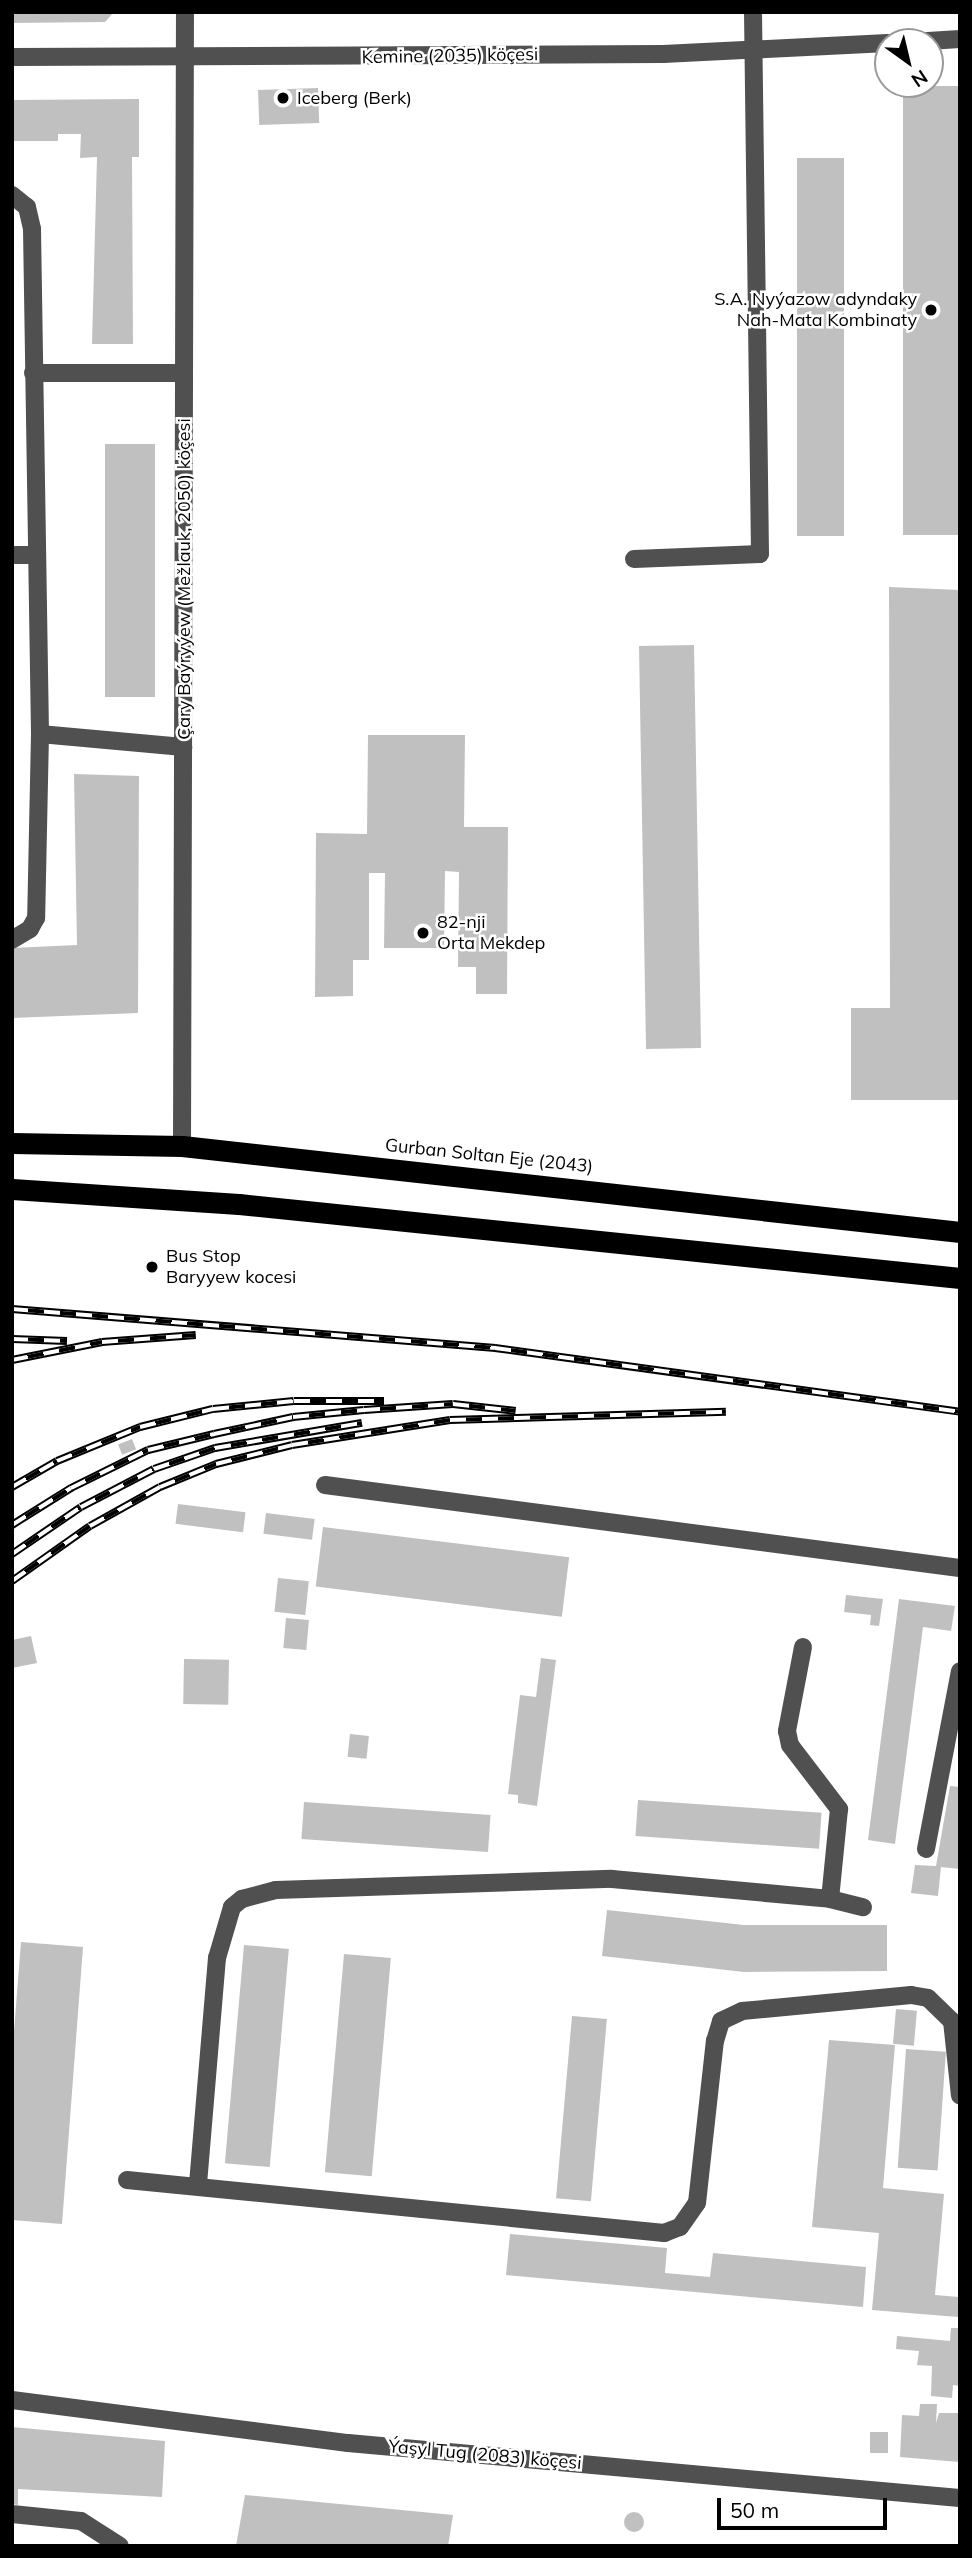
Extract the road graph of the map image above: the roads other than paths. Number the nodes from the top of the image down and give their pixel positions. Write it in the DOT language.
graph roads {
  1 [pos="186,12"];
  2 [pos="753,12"];
  3 [pos="874,44"];
  4 [pos="754,51"];
  5 [pos="185,55"];
  6 [pos="12,57"];
  7 [pos="12,195"];
  8 [pos="33,373"];
  9 [pos="184,373"];
  10 [pos="12,555"];
  11 [pos="34,555"];
  12 [pos="634,559"];
  13 [pos="40,734"];
  14 [pos="183,747"];
  15 [pos="12,940"];
  16 [pos="12,1143"];
  17 [pos="182,1146"];
  18 [pos="12,1189"];
  19 [pos="960,1232"];
  20 [pos="960,1278"];
  21 [pos="325,1485"];
  22 [pos="960,1568"];
  23 [pos="803,1647"];
  24 [pos="960,1671"];
  25 [pos="926,1849"];
  26 [pos="830,1899"];
  27 [pos="863,1907"];
  28 [pos="960,2096"];
  29 [pos="127,2180"];
  30 [pos="198,2184"];
  31 [pos="12,2400"];
  32 [pos="960,2498"];
  33 [pos="12,2514"];
  34 [pos="120,2546"];
  1 -- 5 [label="street, Çary Baýryýew (Mežlauk, 2050) köçesi"];
  2 -- 4 [label="street"];
  3 -- 4 [label="street, Kemine (2035) köçesi"];
  4 -- 5 [label="street, Kemine (2035) köçesi"];
  4 -- 12 [label="street"];
  5 -- 6 [label="street, Kemine (2035) köçesi"];
  5 -- 9 [label="street, Çary Baýryýew (Mežlauk, 2050) köçesi"];
  7 -- 8 [label="street"];
  8 -- 9 [label="street"];
  8 -- 11 [label="street"];
  9 -- 14 [label="street, Çary Baýryýew (Mežlauk, 2050) köçesi"];
  10 -- 11 [label="street"];
  11 -- 13 [label="street"];
  13 -- 14 [label="street"];
  13 -- 15 [label="street"];
  14 -- 17 [label="street, Çary Baýryýew (Mežlauk, 2050) köçesi"];
  16 -- 17 [label="highway, Gurban Soltan Eje (2043)"];
  17 -- 19 [label="highway, Gurban Soltan Eje (2043)"];
  18 -- 20 [label="highway"];
  21 -- 22 [label="street"];
  23 -- 26 [label="street"];
  24 -- 25 [label="street"];
  26 -- 27 [label="street"];
  26 -- 30 [label="street"];
  28 -- 30 [label="street"];
  29 -- 30 [label="street"];
  31 -- 32 [label="street, Ýaşyl Tug (2083) köçesi"];
  33 -- 34 [label="street"];
}
